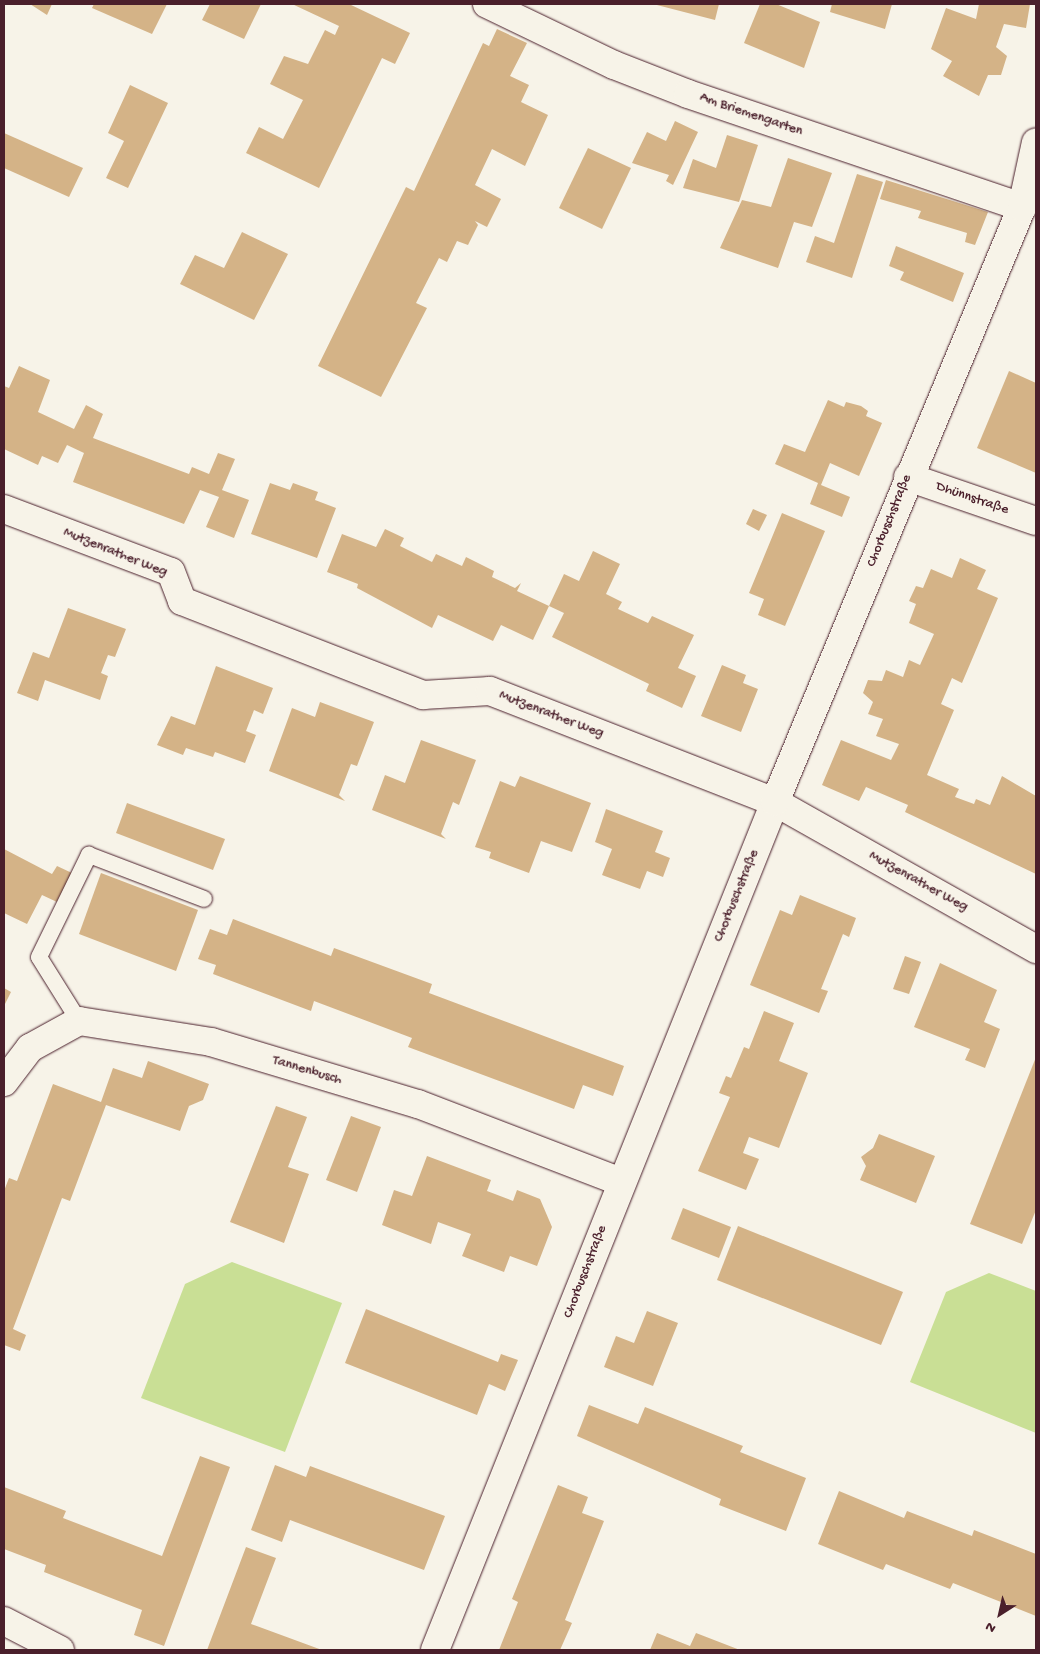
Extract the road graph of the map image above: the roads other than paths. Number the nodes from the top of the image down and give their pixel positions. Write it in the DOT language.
graph roads {
  1 [pos="487,4"];
  2 [pos="1036,142"];
  3 [pos="1022,207"];
  4 [pos="908,477"];
  5 [pos="4,509"];
  6 [pos="1036,520"];
  7 [pos="775,802"];
  8 [pos="204,899"];
  9 [pos="1036,949"];
  10 [pos="79,1021"];
  11 [pos="4,1082"];
  12 [pos="622,1182"];
  13 [pos="4,1621"];
  14 [pos="60,1650"];
  15 [pos="435,1650"];
  1 -- 3 [label="street, Am Briemengarten"];
  2 -- 3 [label="street, Chorbuschstraße"];
  3 -- 4 [label="street, Chorbuschstraße"];
  4 -- 6 [label="street, Dhünnstraße"];
  4 -- 7 [label="street, Chorbuschstraße"];
  5 -- 7 [label="street, Mutzenrather Weg"];
  7 -- 9 [label="street, Mutzenrather Weg"];
  7 -- 12 [label="street, Chorbuschstraße"];
  8 -- 10 [label="lane"];
  10 -- 11 [label="street"];
  10 -- 12 [label="street, Tannenbusch"];
  12 -- 15 [label="street, Chorbuschstraße"];
  13 -- 14 [label="street"];
}
